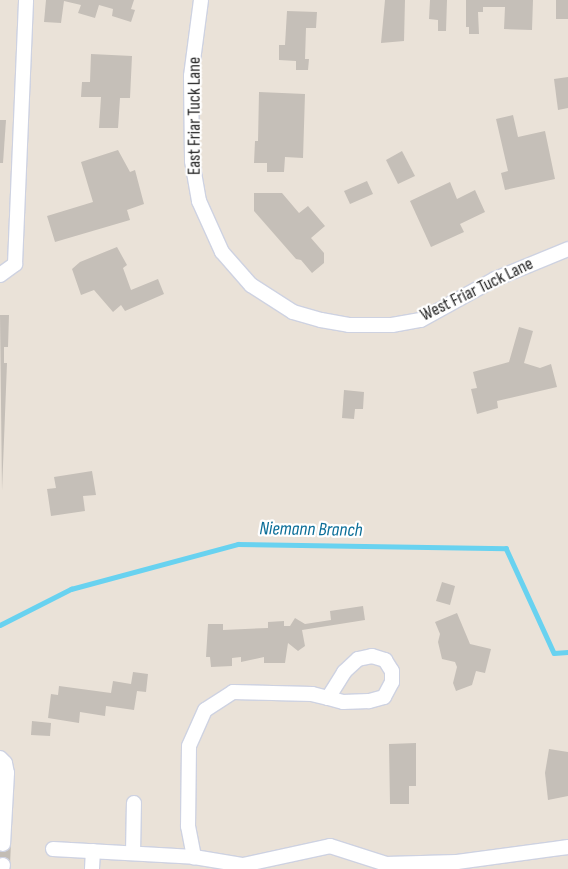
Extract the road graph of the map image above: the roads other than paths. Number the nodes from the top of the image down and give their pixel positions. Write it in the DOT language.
graph roads {
  1 [pos="26,0"];
  2 [pos="200,0"];
  3 [pos="212,230"];
  4 [pos="568,249"];
  5 [pos="0,275"];
  6 [pos="328,698"];
  7 [pos="0,758"];
  8 [pos="134,803"];
  9 [pos="3,844"];
  10 [pos="568,847"];
  11 [pos="53,849"];
  12 [pos="94,851"];
  13 [pos="133,853"];
  14 [pos="194,857"];
  15 [pos="164,862"];
  16 [pos="92,869"];
  1 -- 5 [label="street"];
  2 -- 3 [label="street, East Friar Tuck Lane"];
  3 -- 4 [label="street, West Friar Tuck Lane"];
  6 -- 6 [label="street"];
  6 -- 14 [label="street"];
  7 -- 9 [label="street"];
  8 -- 13 [label="street"];
  10 -- 14 [label="street"];
  11 -- 12 [label="street"];
  12 -- 13 [label="street"];
  12 -- 16 [label="street"];
  13 -- 15 [label="street"];
  14 -- 15 [label="street"];
}
